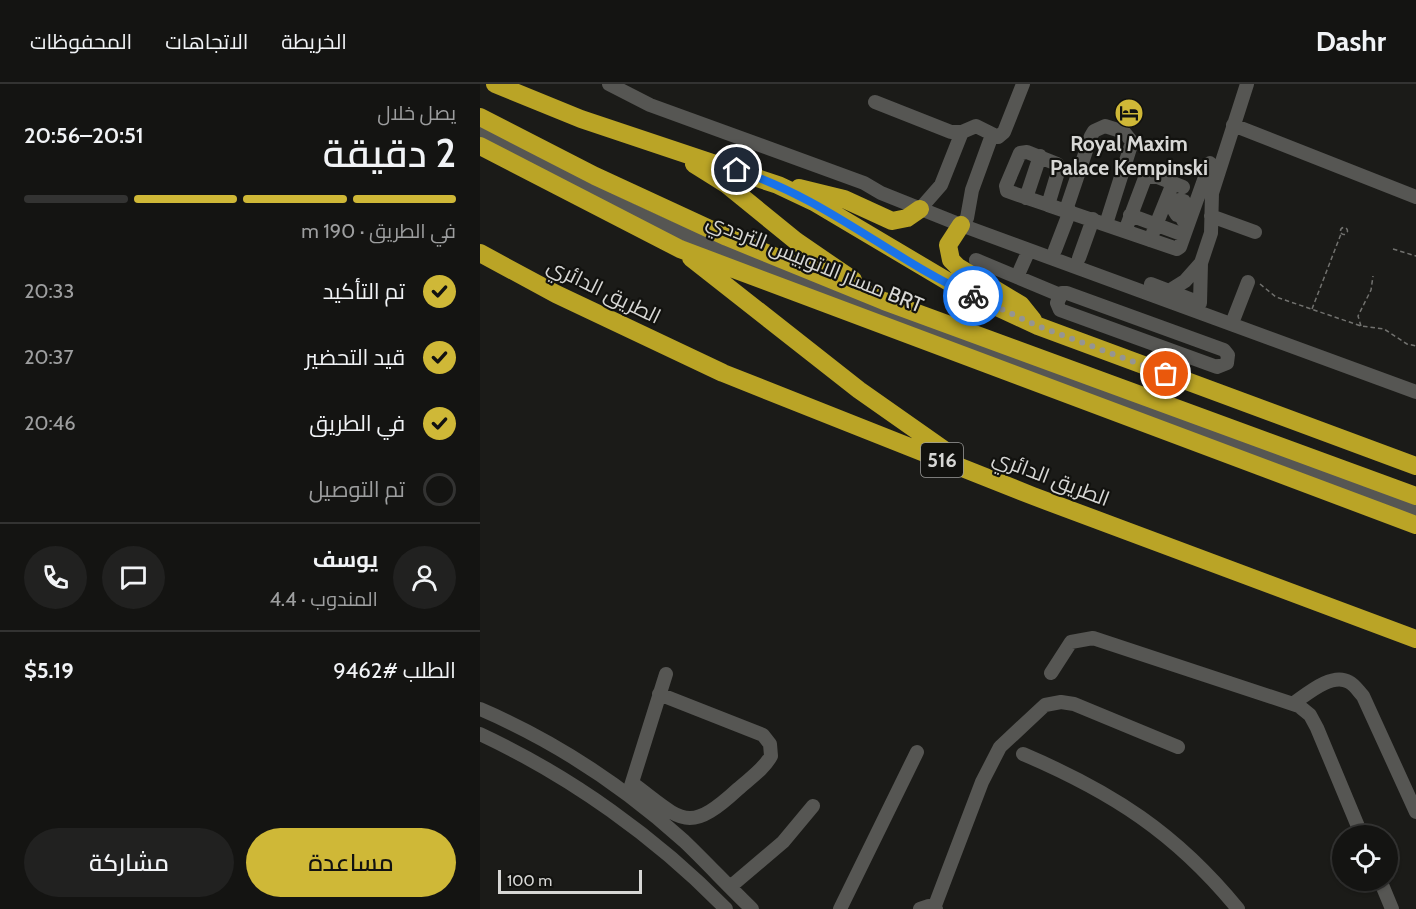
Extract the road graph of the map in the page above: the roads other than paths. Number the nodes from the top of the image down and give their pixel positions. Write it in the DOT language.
graph roads {
  1 [pos="495,84"];
  2 [pos="609,84"];
  3 [pos="1023,84"];
  4 [pos="1247,84"];
  5 [pos="628,89"];
  6 [pos="875,102"];
  7 [pos="480,117"];
  8 [pos="1233,125"];
  9 [pos="480,129"];
  10 [pos="962,132"];
  11 [pos="992,135"];
  12 [pos="480,146"];
  13 [pos="663,146"];
  14 [pos="1040,156"];
  15 [pos="1210,164"];
  16 [pos="778,185"];
  17 [pos="1416,197"];
  18 [pos="1026,198"];
  19 [pos="1048,205"];
  20 [pos="923,206"];
  21 [pos="1068,211"];
  22 [pos="1130,215"];
  23 [pos="1177,215"];
  24 [pos="1211,216"];
  25 [pos="1100,221"];
  26 [pos="964,222"];
  27 [pos="1156,225"];
  28 [pos="1125,231"];
  29 [pos="1255,232"];
  30 [pos="1181,234"];
  31 [pos="1150,240"];
  32 [pos="680,249"];
  33 [pos="1029,250"];
  34 [pos="1055,250"];
  35 [pos="480,252"];
  36 [pos="1080,258"];
  37 [pos="976,260"];
  38 [pos="1201,263"];
  39 [pos="1017,277"];
  40 [pos="1254,283"];
  41 [pos="1060,295"];
  42 [pos="1167,295"];
  43 [pos="884,301"];
  44 [pos="1202,308"];
  45 [pos="1112,309"];
  46 [pos="1234,318"];
  47 [pos="1145,321"];
  48 [pos="1038,326"];
  49 [pos="1107,326"];
  50 [pos="1140,339"];
  51 [pos="1194,339"];
  52 [pos="1188,356"];
  53 [pos="1416,385"];
  54 [pos="1416,392"];
  55 [pos="1416,466"];
  56 [pos="985,477"];
  57 [pos="1416,496"];
  58 [pos="1416,512"];
  59 [pos="1416,525"];
  60 [pos="1416,639"];
  61 [pos="1050,673"];
  62 [pos="666,674"];
  63 [pos="659,694"];
  64 [pos="1294,704"];
  65 [pos="480,709"];
  66 [pos="480,734"];
  67 [pos="1178,747"];
  68 [pos="917,752"];
  69 [pos="1023,754"];
  70 [pos="630,789"];
  71 [pos="813,806"];
  72 [pos="1416,812"];
  73 [pos="1357,825"];
  74 [pos="730,887"];
  75 [pos="1385,891"];
  76 [pos="726,909"];
  77 [pos="752,909"];
  78 [pos="840,909"];
  79 [pos="930,909"];
  80 [pos="1238,909"];
  81 [pos="1392,909"];
  1 -- 13 [label="highway"];
  2 -- 5 [label="street"];
  3 -- 11 [label="street"];
  4 -- 8 [label="street"];
  5 -- 20 [label="street"];
  6 -- 10 [label="street"];
  7 -- 43 [label="highway"];
  8 -- 17 [label="street"];
  8 -- 24 [label="street"];
  9 -- 58 [label="street, مسار الاتوبيس الترددي BRT"];
  10 -- 11 [label="street"];
  10 -- 20 [label="street"];
  11 -- 26 [label="street"];
  12 -- 32 [label="highway, 516"];
  13 -- 16 [label="highway"];
  13 -- 43 [label="highway"];
  14 -- 18 [label="street"];
  14 -- 18 [label="street"];
  14 -- 19 [label="street"];
  15 -- 30 [label="street"];
  16 -- 20 [label="highway"];
  16 -- 48 [label="highway"];
  18 -- 19 [label="street"];
  19 -- 21 [label="street"];
  20 -- 26 [label="street"];
  21 -- 25 [label="street"];
  21 -- 25 [label="street"];
  21 -- 34 [label="street"];
  22 -- 27 [label="street"];
  22 -- 27 [label="street"];
  22 -- 28 [label="street"];
  23 -- 30 [label="street"];
  24 -- 29 [label="street"];
  24 -- 38 [label="street"];
  25 -- 28 [label="street"];
  25 -- 36 [label="street"];
  26 -- 33 [label="street"];
  26 -- 34 [label="street"];
  26 -- 48 [label="highway"];
  27 -- 30 [label="street"];
  27 -- 31 [label="street"];
  28 -- 31 [label="street"];
  30 -- 31 [label="street"];
  32 -- 56 [label="highway, 516"];
  32 -- 59 [label="highway, 516"];
  33 -- 39 [label="street"];
  33 -- 42 [label="street"];
  34 -- 36 [label="street"];
  35 -- 56 [label="highway, الطريق الدائري / 516"];
  36 -- 42 [label="street"];
  37 -- 39 [label="street"];
  38 -- 42 [label="street"];
  38 -- 44 [label="street"];
  39 -- 41 [label="street"];
  40 -- 46 [label="street"];
  41 -- 45 [label="street"];
  41 -- 49 [label="street"];
  42 -- 44 [label="street"];
  43 -- 57 [label="highway"];
  44 -- 46 [label="street"];
  44 -- 51 [label="street"];
  44 -- 54 [label="street"];
  45 -- 47 [label="street"];
  45 -- 49 [label="street"];
  46 -- 53 [label="street"];
  47 -- 50 [label="street"];
  47 -- 51 [label="street"];
  48 -- 55 [label="highway"];
  49 -- 50 [label="street"];
  50 -- 52 [label="street"];
  51 -- 52 [label="street"];
  51 -- 52 [label="street"];
  56 -- 60 [label="highway, الطريق الدائري / 516"];
  61 -- 64 [label="street"];
  62 -- 63 [label="street"];
  63 -- 70 [label="street"];
  63 -- 70 [label="street"];
  64 -- 72 [label="street"];
  64 -- 73 [label="street"];
  65 -- 70 [label="street"];
  66 -- 76 [label="street"];
  67 -- 79 [label="street"];
  68 -- 78 [label="street"];
  69 -- 80 [label="street"];
  70 -- 74 [label="street"];
  71 -- 74 [label="street"];
  74 -- 77 [label="street"];
  75 -- 81 [label="street"];
}
